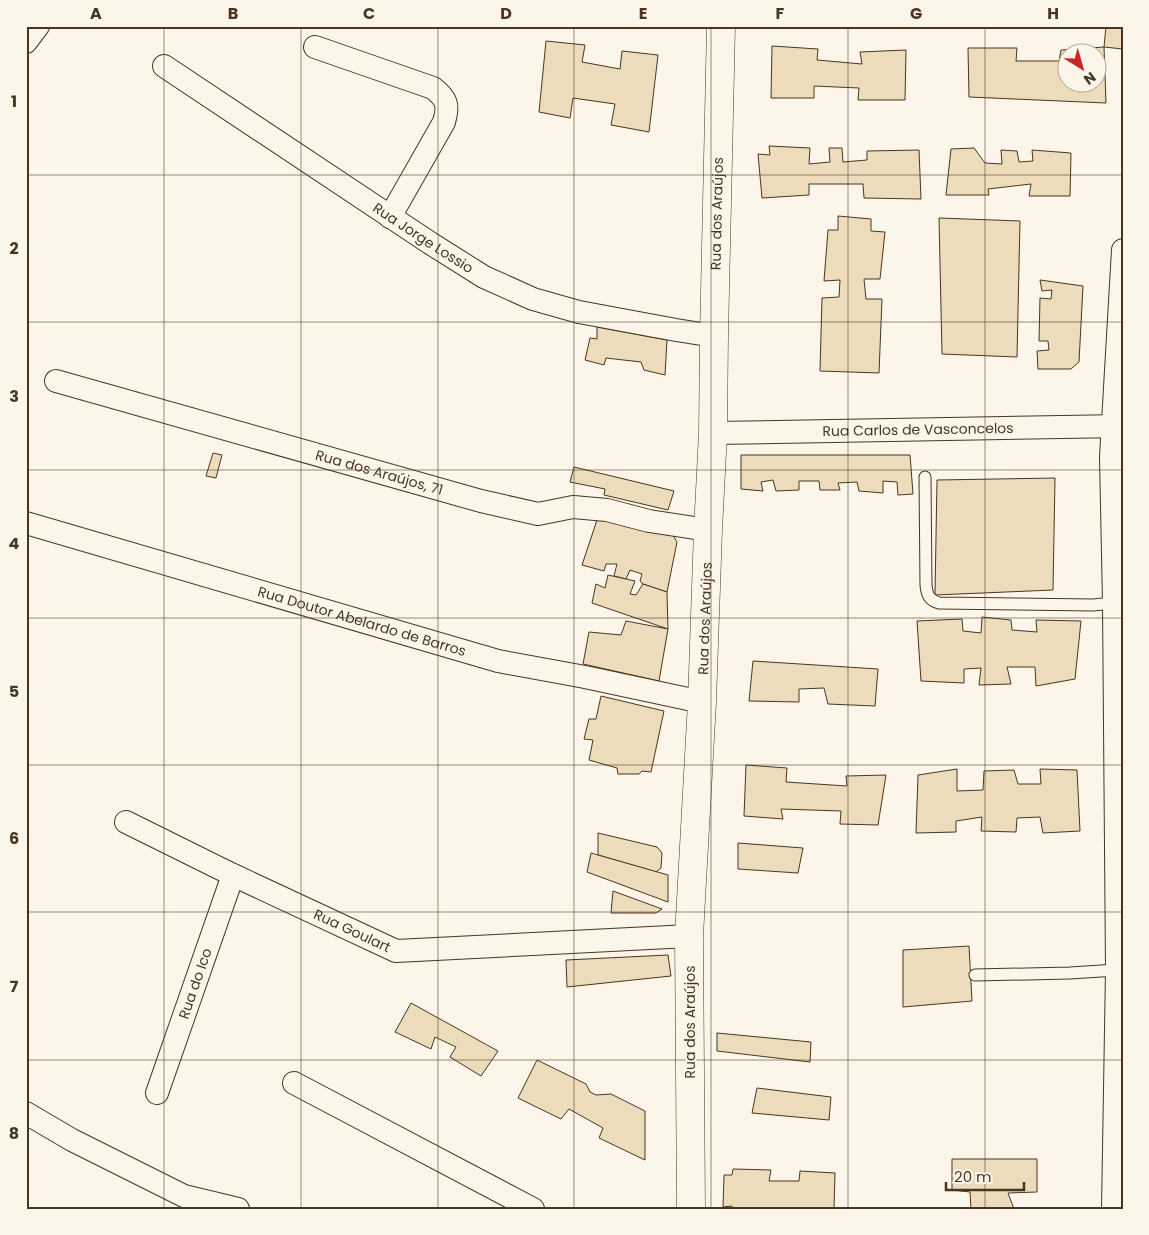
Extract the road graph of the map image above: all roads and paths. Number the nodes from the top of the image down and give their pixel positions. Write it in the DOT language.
graph roads {
  1 [pos="38,26"];
  2 [pos="721,26"];
  3 [pos="26,42"];
  4 [pos="315,47"];
  5 [pos="164,66"];
  6 [pos="390,217"];
  7 [pos="1123,250"];
  8 [pos="714,336"];
  9 [pos="56,381"];
  10 [pos="1118,426"];
  11 [pos="713,432"];
  12 [pos="925,477"];
  13 [pos="26,523"];
  14 [pos="708,530"];
  15 [pos="1114,603"];
  16 [pos="702,702"];
  17 [pos="126,822"];
  18 [pos="233,875"];
  19 [pos="689,936"];
  20 [pos="1117,970"];
  21 [pos="975,975"];
  22 [pos="294,1083"];
  23 [pos="157,1093"];
  24 [pos="26,1113"];
  25 [pos="238,1209"];
  26 [pos="533,1209"];
  27 [pos="691,1209"];
  28 [pos="1112,1209"];
  1 -- 3 [label="street"];
  2 -- 8 [label="street, Rua dos Araújos"];
  4 -- 6 [label="street"];
  5 -- 6 [label="street, Rua Jorge Lossio"];
  6 -- 8 [label="street, Rua Jorge Lossio"];
  7 -- 10 [label="street"];
  8 -- 11 [label="street, Rua dos Araújos"];
  9 -- 14 [label="street, Rua dos Araújos, 71"];
  10 -- 11 [label="street, Rua Carlos de Vasconcelos"];
  10 -- 15 [label="street"];
  11 -- 14 [label="street, Rua dos Araújos"];
  12 -- 15 [label="lane"];
  13 -- 16 [label="street, Rua Doutor Abelardo de Barros"];
  14 -- 16 [label="street, Rua dos Araújos"];
  15 -- 20 [label="street"];
  16 -- 19 [label="street, Rua dos Araújos"];
  17 -- 18 [label="street, Rua Goulart"];
  18 -- 19 [label="street, Rua Goulart"];
  18 -- 23 [label="street, Rua do Ico"];
  19 -- 27 [label="street, Rua dos Araújos"];
  20 -- 21 [label="lane"];
  20 -- 28 [label="street"];
  22 -- 26 [label="street"];
  24 -- 25 [label="street"];
}
